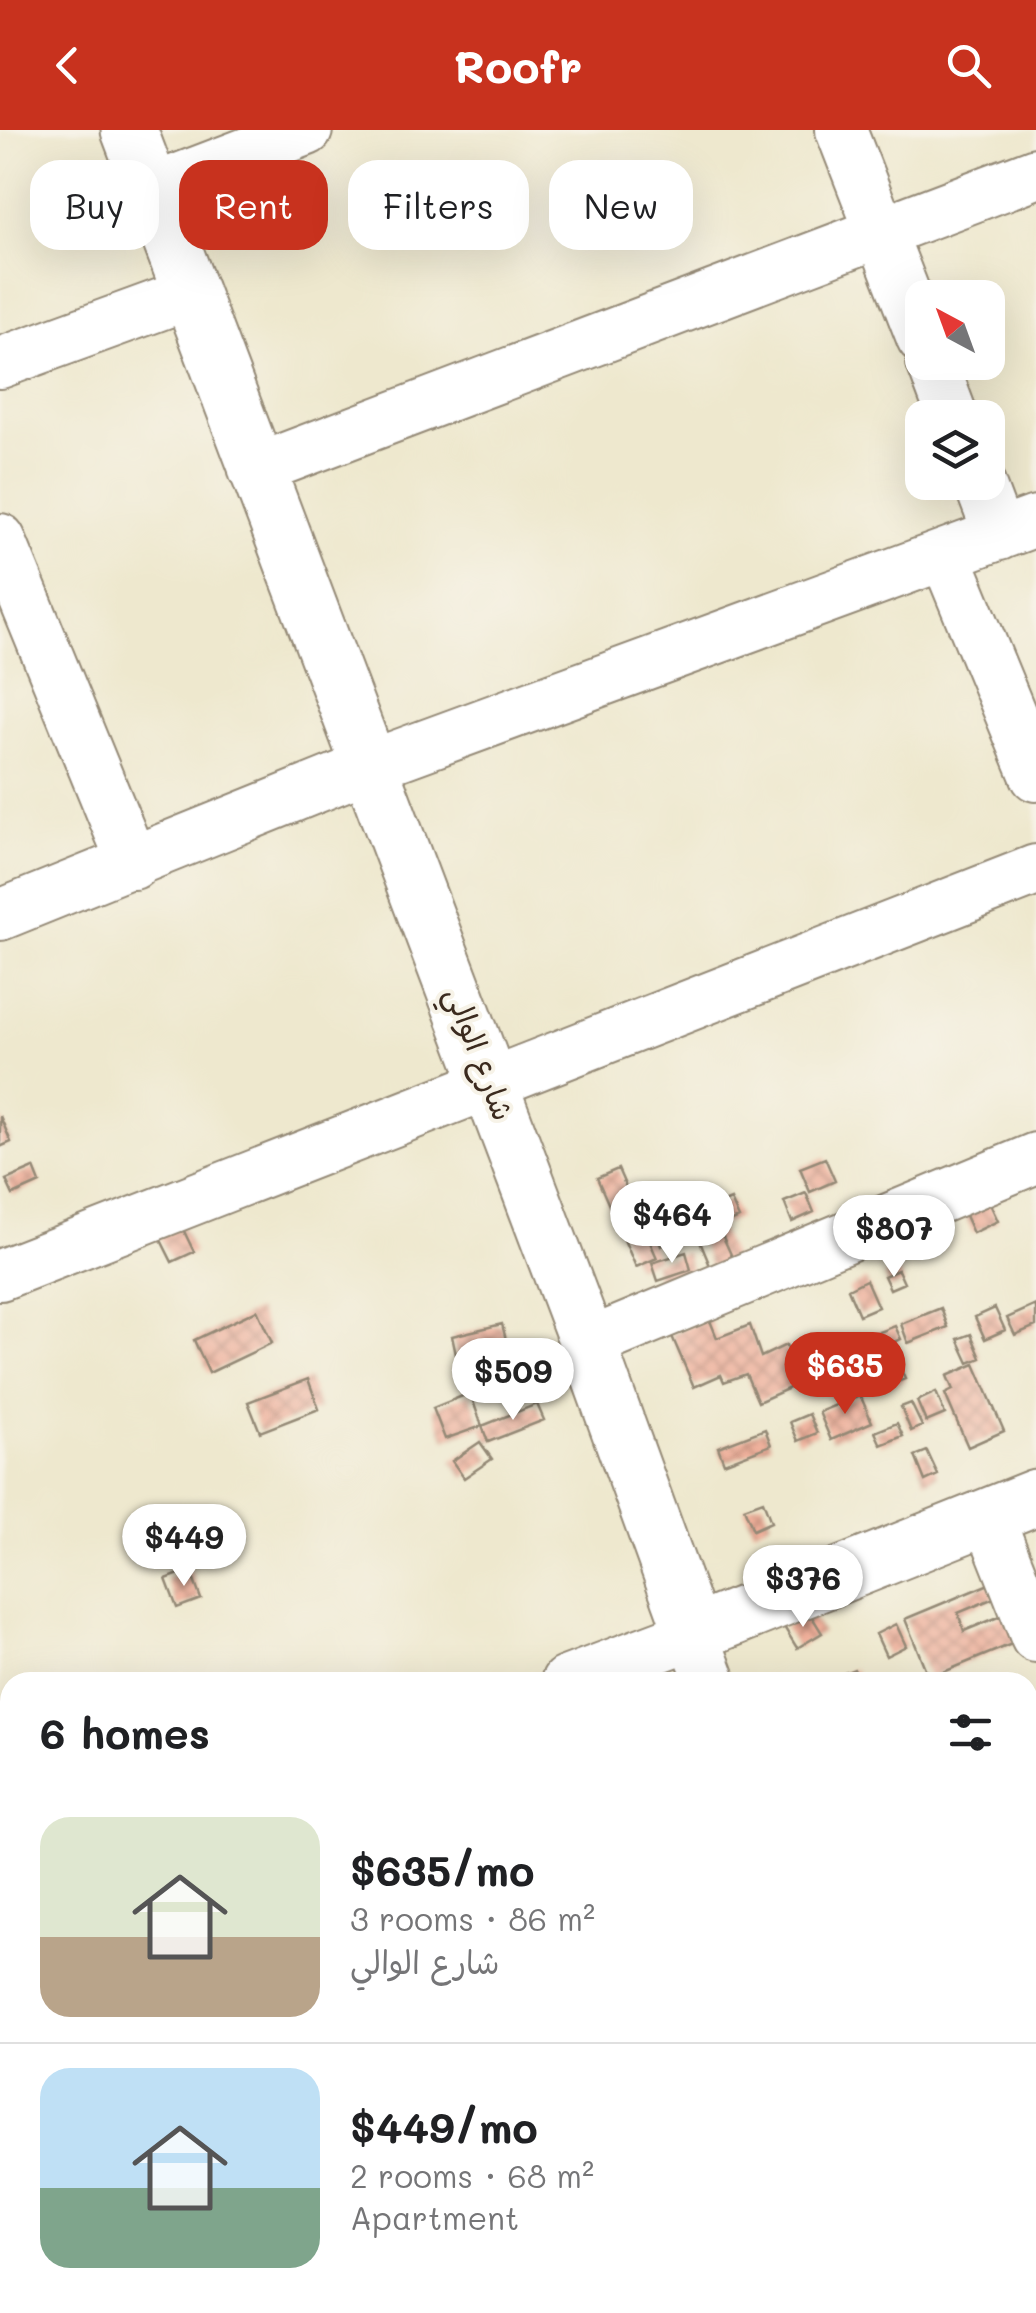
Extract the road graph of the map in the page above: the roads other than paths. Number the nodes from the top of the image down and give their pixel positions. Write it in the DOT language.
graph roads {
  1 [pos="128,130"];
  2 [pos="307,130"];
  3 [pos="842,130"];
  4 [pos="139,160"];
  5 [pos="1036,174"];
  6 [pos="159,187"];
  7 [pos="159,214"];
  8 [pos="882,233"];
  9 [pos="905,293"];
  10 [pos="189,294"];
  11 [pos="0,363"];
  12 [pos="254,470"];
  13 [pos="994,500"];
  14 [pos="1018,528"];
  15 [pos="0,539"];
  16 [pos="945,556"];
  17 [pos="369,766"];
  18 [pos="1036,776"];
  19 [pos="134,864"];
  20 [pos="1036,870"];
  21 [pos="0,915"];
  22 [pos="491,1086"];
  23 [pos="1036,1158"];
  24 [pos="0,1275"];
  25 [pos="588,1344"];
  26 [pos="1012,1507"];
  27 [pos="1036,1637"];
  28 [pos="702,1658"];
  29 [pos="623,1672"];
  1 -- 4 [label="main road, شارع الوالي"];
  2 -- 6 [label="street"];
  3 -- 8 [label="street"];
  5 -- 8 [label="street"];
  7 -- 10 [label="main road, شارع الوالي"];
  8 -- 9 [label="street"];
  8 -- 12 [label="street"];
  10 -- 11 [label="street"];
  10 -- 12 [label="main road, شارع الوالي"];
  12 -- 17 [label="main road, شارع الوالي"];
  13 -- 14 [label="street"];
  14 -- 16 [label="street"];
  15 -- 19 [label="street"];
  16 -- 17 [label="street"];
  16 -- 18 [label="street"];
  17 -- 19 [label="street"];
  17 -- 22 [label="main road, شارع الوالي"];
  19 -- 21 [label="street"];
  20 -- 22 [label="street"];
  22 -- 24 [label="street"];
  22 -- 25 [label="main road, شارع الوالي"];
  23 -- 25 [label="street"];
  25 -- 28 [label="main road, شارع الوالي"];
  26 -- 27 [label="street"];
  26 -- 28 [label="main road"];
  28 -- 29 [label="street"];
}
